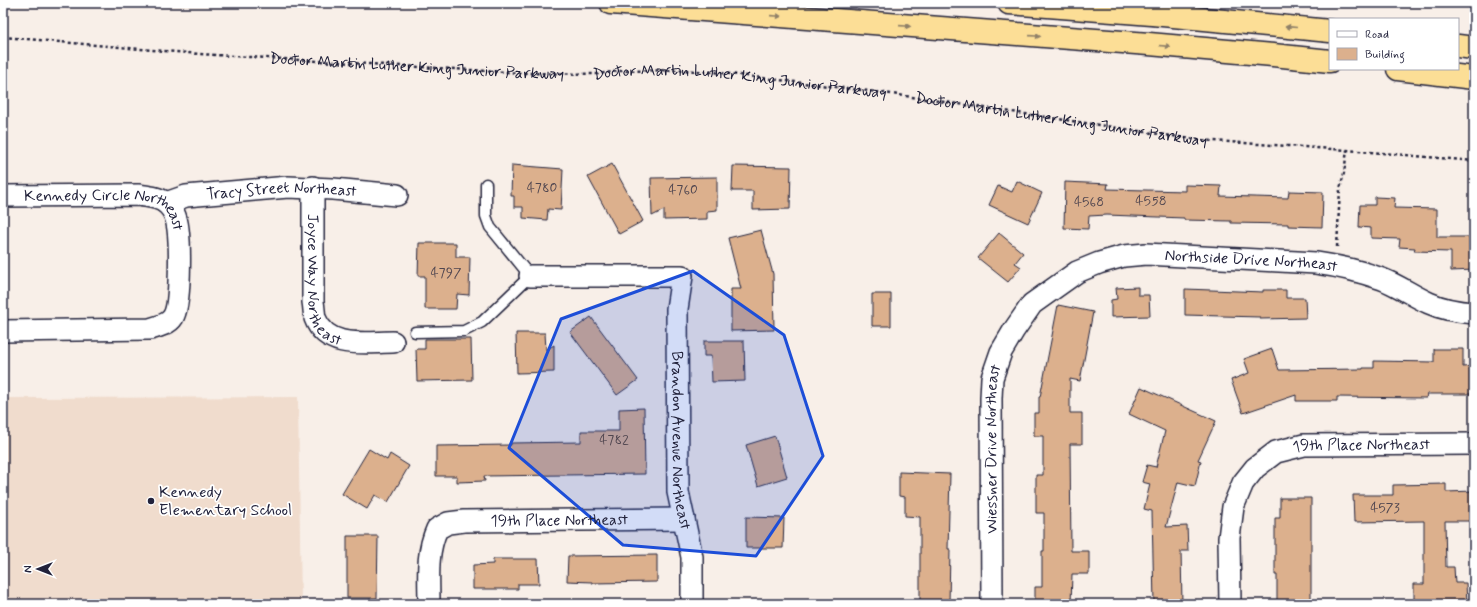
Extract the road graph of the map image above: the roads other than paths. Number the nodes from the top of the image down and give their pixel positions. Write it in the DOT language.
graph roads {
  1 [pos="611,3"];
  2 [pos="1009,3"];
  3 [pos="1329,30"];
  4 [pos="1459,46"];
  5 [pos="1474,48"];
  6 [pos="1329,61"];
  7 [pos="1406,70"];
  8 [pos="1474,78"];
  9 [pos="486,184"];
  10 [pos="313,187"];
  11 [pos="397,195"];
  12 [pos="3,196"];
  13 [pos="166,203"];
  14 [pos="530,276"];
  15 [pos="1032,304"];
  16 [pos="1474,313"];
  17 [pos="3,330"];
  18 [pos="415,332"];
  19 [pos="393,342"];
  20 [pos="1474,444"];
  21 [pos="684,519"];
  22 [pos="429,604"];
  23 [pos="692,604"];
  24 [pos="992,604"];
  25 [pos="1230,604"];
  1 -- 6 [label="highway, one-way"];
  3 -- 2 [label="highway, one-way"];
  4 -- 5 [label="highway"];
  7 -- 8 [label="highway"];
  9 -- 14 [label="lane"];
  10 -- 11 [label="street, Tracy Street Northeast"];
  10 -- 13 [label="street, Tracy Street Northeast"];
  10 -- 19 [label="street, Joyce Way Northeast"];
  12 -- 13 [label="street, Kennedy Circle Northeast"];
  13 -- 17 [label="street, Kennedy Circle Northeast"];
  14 -- 18 [label="lane"];
  14 -- 21 [label="street, Brandon Avenue Northeast"];
  15 -- 16 [label="street, Northside Drive Northeast"];
  15 -- 24 [label="street, Wiessner Drive Northeast"];
  20 -- 25 [label="street, 19th Place Northeast"];
  21 -- 22 [label="street, 19th Place Northeast"];
  21 -- 23 [label="street, Brandon Avenue Northeast"];
}
